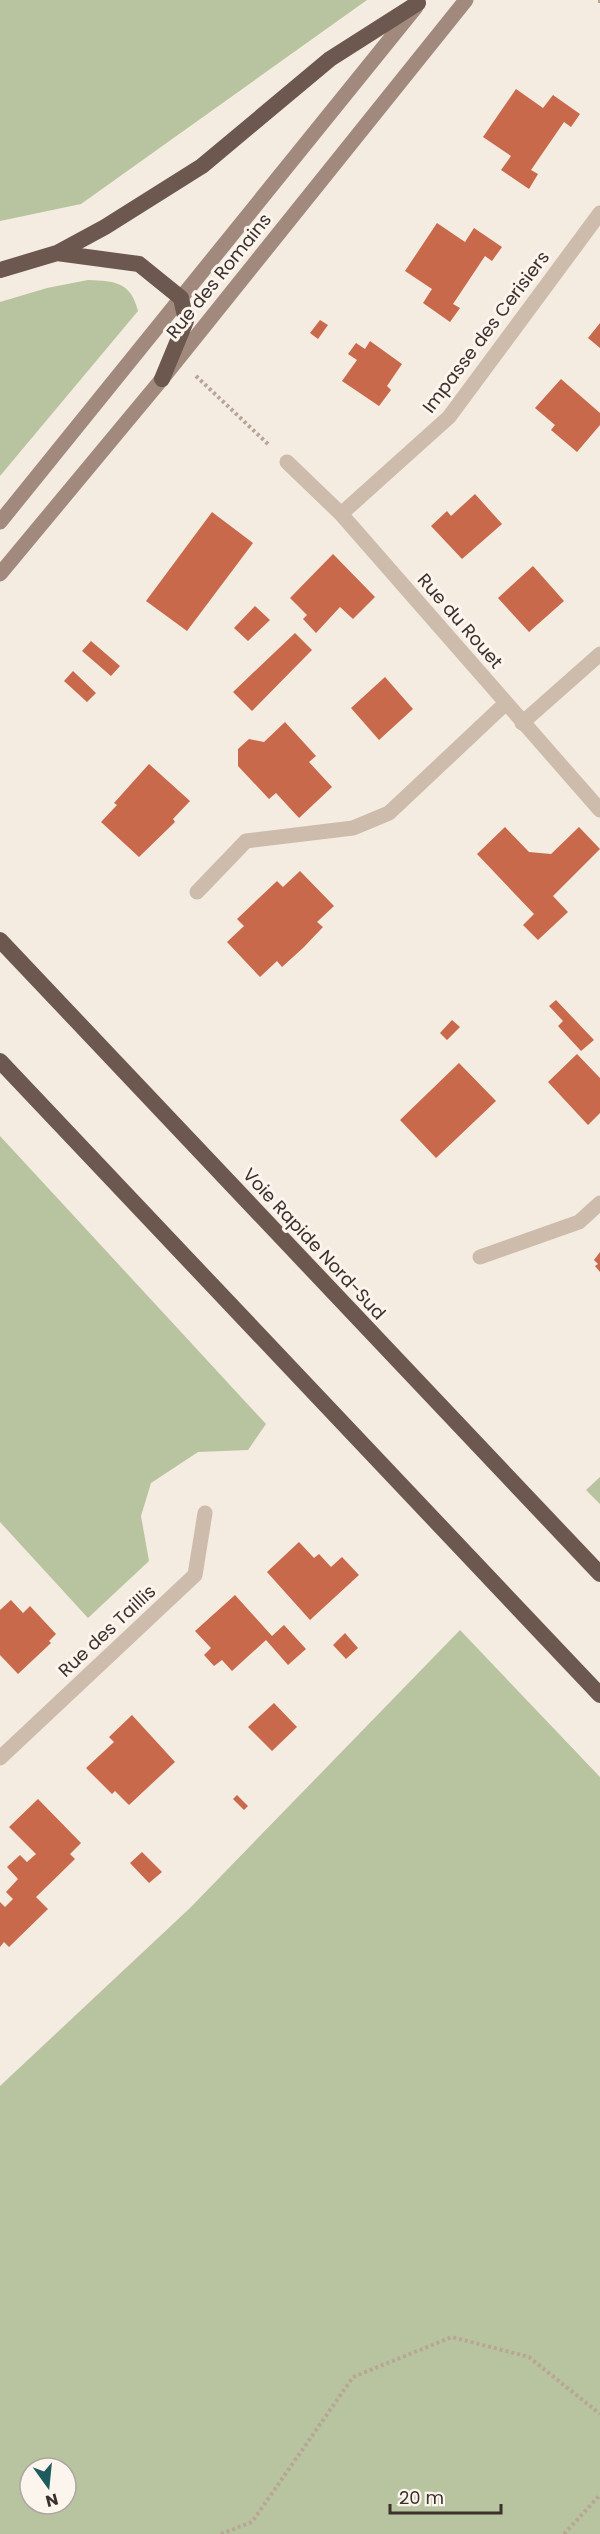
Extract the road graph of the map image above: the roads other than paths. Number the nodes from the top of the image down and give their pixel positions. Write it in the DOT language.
graph roads {
  1 [pos="466,0"];
  2 [pos="420,2"];
  3 [pos="600,213"];
  4 [pos="57,253"];
  5 [pos="0,270"];
  6 [pos="181,298"];
  7 [pos="162,379"];
  8 [pos="287,462"];
  9 [pos="342,514"];
  10 [pos="0,522"];
  11 [pos="0,574"];
  12 [pos="600,654"];
  13 [pos="506,703"];
  14 [pos="522,723"];
  15 [pos="600,810"];
  16 [pos="197,892"];
  17 [pos="0,940"];
  18 [pos="0,1061"];
  19 [pos="600,1203"];
  20 [pos="480,1257"];
  21 [pos="205,1513"];
  22 [pos="600,1574"];
  23 [pos="600,1695"];
  24 [pos="0,1758"];
  1 -- 7 [label="main road, Rue des Romains"];
  2 -- 4 [label="highway"];
  2 -- 6 [label="main road, Rue des Romains"];
  3 -- 9 [label="street, Impasse des Cerisiers"];
  4 -- 5 [label="highway"];
  4 -- 6 [label="highway"];
  6 -- 7 [label="highway"];
  6 -- 10 [label="main road, Rue des Romains"];
  7 -- 11 [label="main road, Rue des Romains"];
  8 -- 9 [label="street, Rue du Rouet"];
  9 -- 13 [label="street, Rue du Rouet"];
  12 -- 14 [label="street"];
  13 -- 14 [label="street, Rue du Rouet"];
  13 -- 16 [label="street"];
  14 -- 15 [label="street, Rue du Rouet"];
  17 -- 22 [label="highway, Voie Rapide Nord-Sud"];
  18 -- 23 [label="highway"];
  19 -- 20 [label="street"];
  21 -- 24 [label="street, Rue des Taillis"];
}
